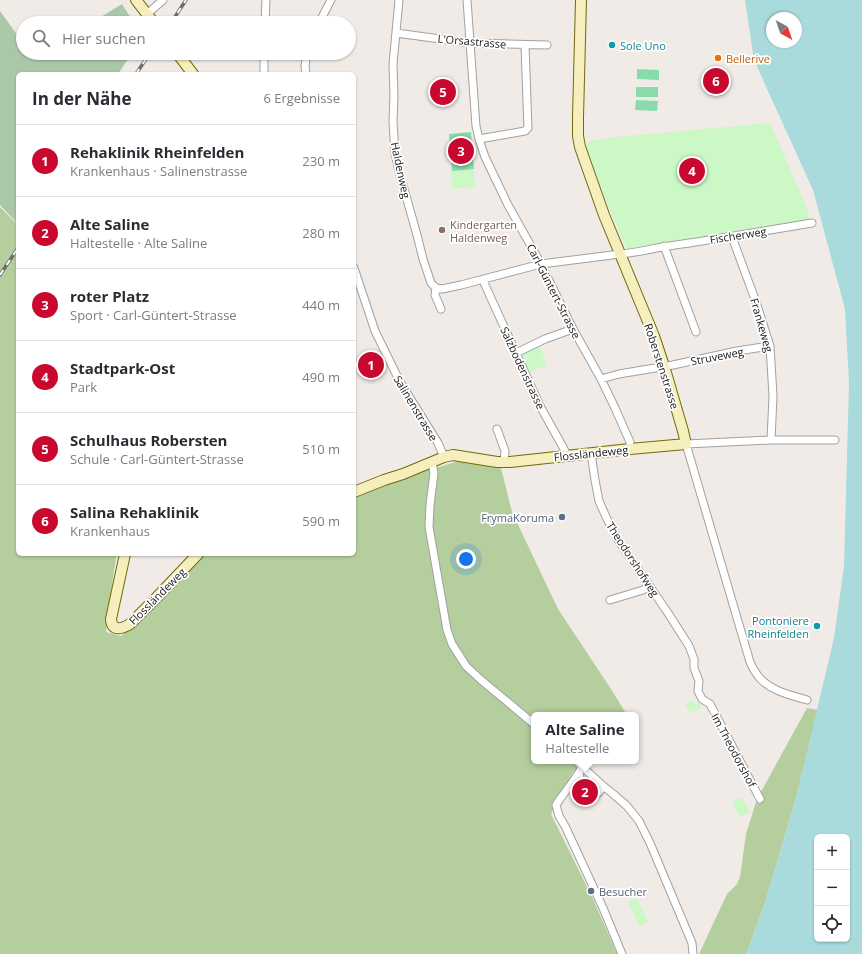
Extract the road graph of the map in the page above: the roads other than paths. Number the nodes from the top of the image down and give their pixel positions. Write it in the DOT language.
graph roads {
  1 [pos="136,0"];
  2 [pos="163,0"];
  3 [pos="266,0"];
  4 [pos="331,0"];
  5 [pos="399,0"];
  6 [pos="467,0"];
  7 [pos="580,0"];
  8 [pos="147,14"];
  9 [pos="265,16"];
  10 [pos="323,16"];
  11 [pos="396,33"];
  12 [pos="470,43"];
  13 [pos="524,45"];
  14 [pos="547,45"];
  15 [pos="182,60"];
  16 [pos="264,60"];
  17 [pos="306,60"];
  18 [pos="191,72"];
  19 [pos="264,72"];
  20 [pos="306,72"];
  21 [pos="479,139"];
  22 [pos="812,223"];
  23 [pos="732,237"];
  24 [pos="664,246"];
  25 [pos="620,254"];
  26 [pos="541,264"];
  27 [pos="356,274"];
  28 [pos="483,279"];
  29 [pos="436,288"];
  30 [pos="441,309"];
  31 [pos="573,329"];
  32 [pos="696,332"];
  33 [pos="770,346"];
  34 [pos="516,353"];
  35 [pos="664,366"];
  36 [pos="601,379"];
  37 [pos="497,429"];
  38 [pos="771,440"];
  39 [pos="835,440"];
  40 [pos="686,444"];
  41 [pos="630,448"];
  42 [pos="591,453"];
  43 [pos="566,455"];
  44 [pos="444,458"];
  45 [pos="504,462"];
  46 [pos="432,463"];
  47 [pos="356,491"];
  48 [pos="125,556"];
  49 [pos="196,556"];
  50 [pos="650,586"];
  51 [pos="610,600"];
  52 [pos="694,659"];
  53 [pos="807,700"];
  54 [pos="531,722"];
  55 [pos="577,764"];
  56 [pos="580,770"];
  57 [pos="602,785"];
  58 [pos="760,799"];
  59 [pos="622,954"];
  60 [pos="693,954"];
  1 -- 8 [label="street"];
  2 -- 8 [label="street"];
  3 -- 9 [label="street"];
  4 -- 10 [label="street"];
  5 -- 11 [label="street, Haldenweg"];
  6 -- 12 [label="street, Carl-Güntert-Strasse"];
  7 -- 25 [label="street, Roberstenstrasse"];
  11 -- 12 [label="street, L'Orsastrasse"];
  11 -- 29 [label="street, Haldenweg"];
  12 -- 13 [label="street, L'Orsastrasse"];
  12 -- 21 [label="street, Carl-Güntert-Strasse"];
  13 -- 14 [label="street, L'Orsastrasse"];
  13 -- 21 [label="street"];
  15 -- 18 [label="street"];
  16 -- 19 [label="street"];
  17 -- 20 [label="street"];
  21 -- 26 [label="street, Carl-Güntert-Strasse"];
  22 -- 23 [label="street, Fischerweg"];
  23 -- 24 [label="street, Fischerweg"];
  23 -- 33 [label="street, Frankeweg"];
  24 -- 25 [label="street, Fischerweg"];
  24 -- 32 [label="street"];
  25 -- 26 [label="street, Fischerweg"];
  25 -- 35 [label="street, Roberstenstrasse"];
  26 -- 28 [label="street, Fischerweg"];
  26 -- 31 [label="street, Carl-Güntert-Strasse"];
  27 -- 44 [label="street, Salinenstrasse"];
  28 -- 29 [label="street, Fischerweg"];
  28 -- 34 [label="street, Salzbodenstrasse"];
  29 -- 30 [label="street, Haldenweg"];
  31 -- 34 [label="street"];
  31 -- 36 [label="street, Carl-Güntert-Strasse"];
  33 -- 35 [label="street, Struveweg"];
  33 -- 38 [label="street, Frankeweg"];
  34 -- 43 [label="street, Salzbodenstrasse"];
  35 -- 36 [label="street, Struveweg"];
  35 -- 40 [label="street, Roberstenstrasse"];
  36 -- 41 [label="street, Carl-Güntert-Strasse"];
  37 -- 45 [label="street"];
  38 -- 39 [label="street, Flossländeweg"];
  38 -- 40 [label="street, Flossländeweg"];
  40 -- 41 [label="street, Flossländeweg"];
  40 -- 53 [label="street, Roberstenstrasse"];
  41 -- 42 [label="street, Flossländeweg"];
  42 -- 43 [label="street, Flossländeweg"];
  42 -- 50 [label="street, Theodorshofweg"];
  43 -- 45 [label="street, Flossländeweg"];
  44 -- 45 [label="street, Flossländeweg"];
  44 -- 46 [label="street, Flossländeweg"];
  46 -- 47 [label="street, Flossländeweg"];
  46 -- 54 [label="street"];
  48 -- 49 [label="street, Flossländeweg"];
  50 -- 51 [label="street"];
  50 -- 52 [label="street, Theodorshofweg"];
  52 -- 58 [label="street, Im Theodorshof"];
  55 -- 56 [label="street"];
  56 -- 57 [label="street"];
  56 -- 57 [label="street"];
  56 -- 59 [label="street"];
  57 -- 60 [label="street"];
}
